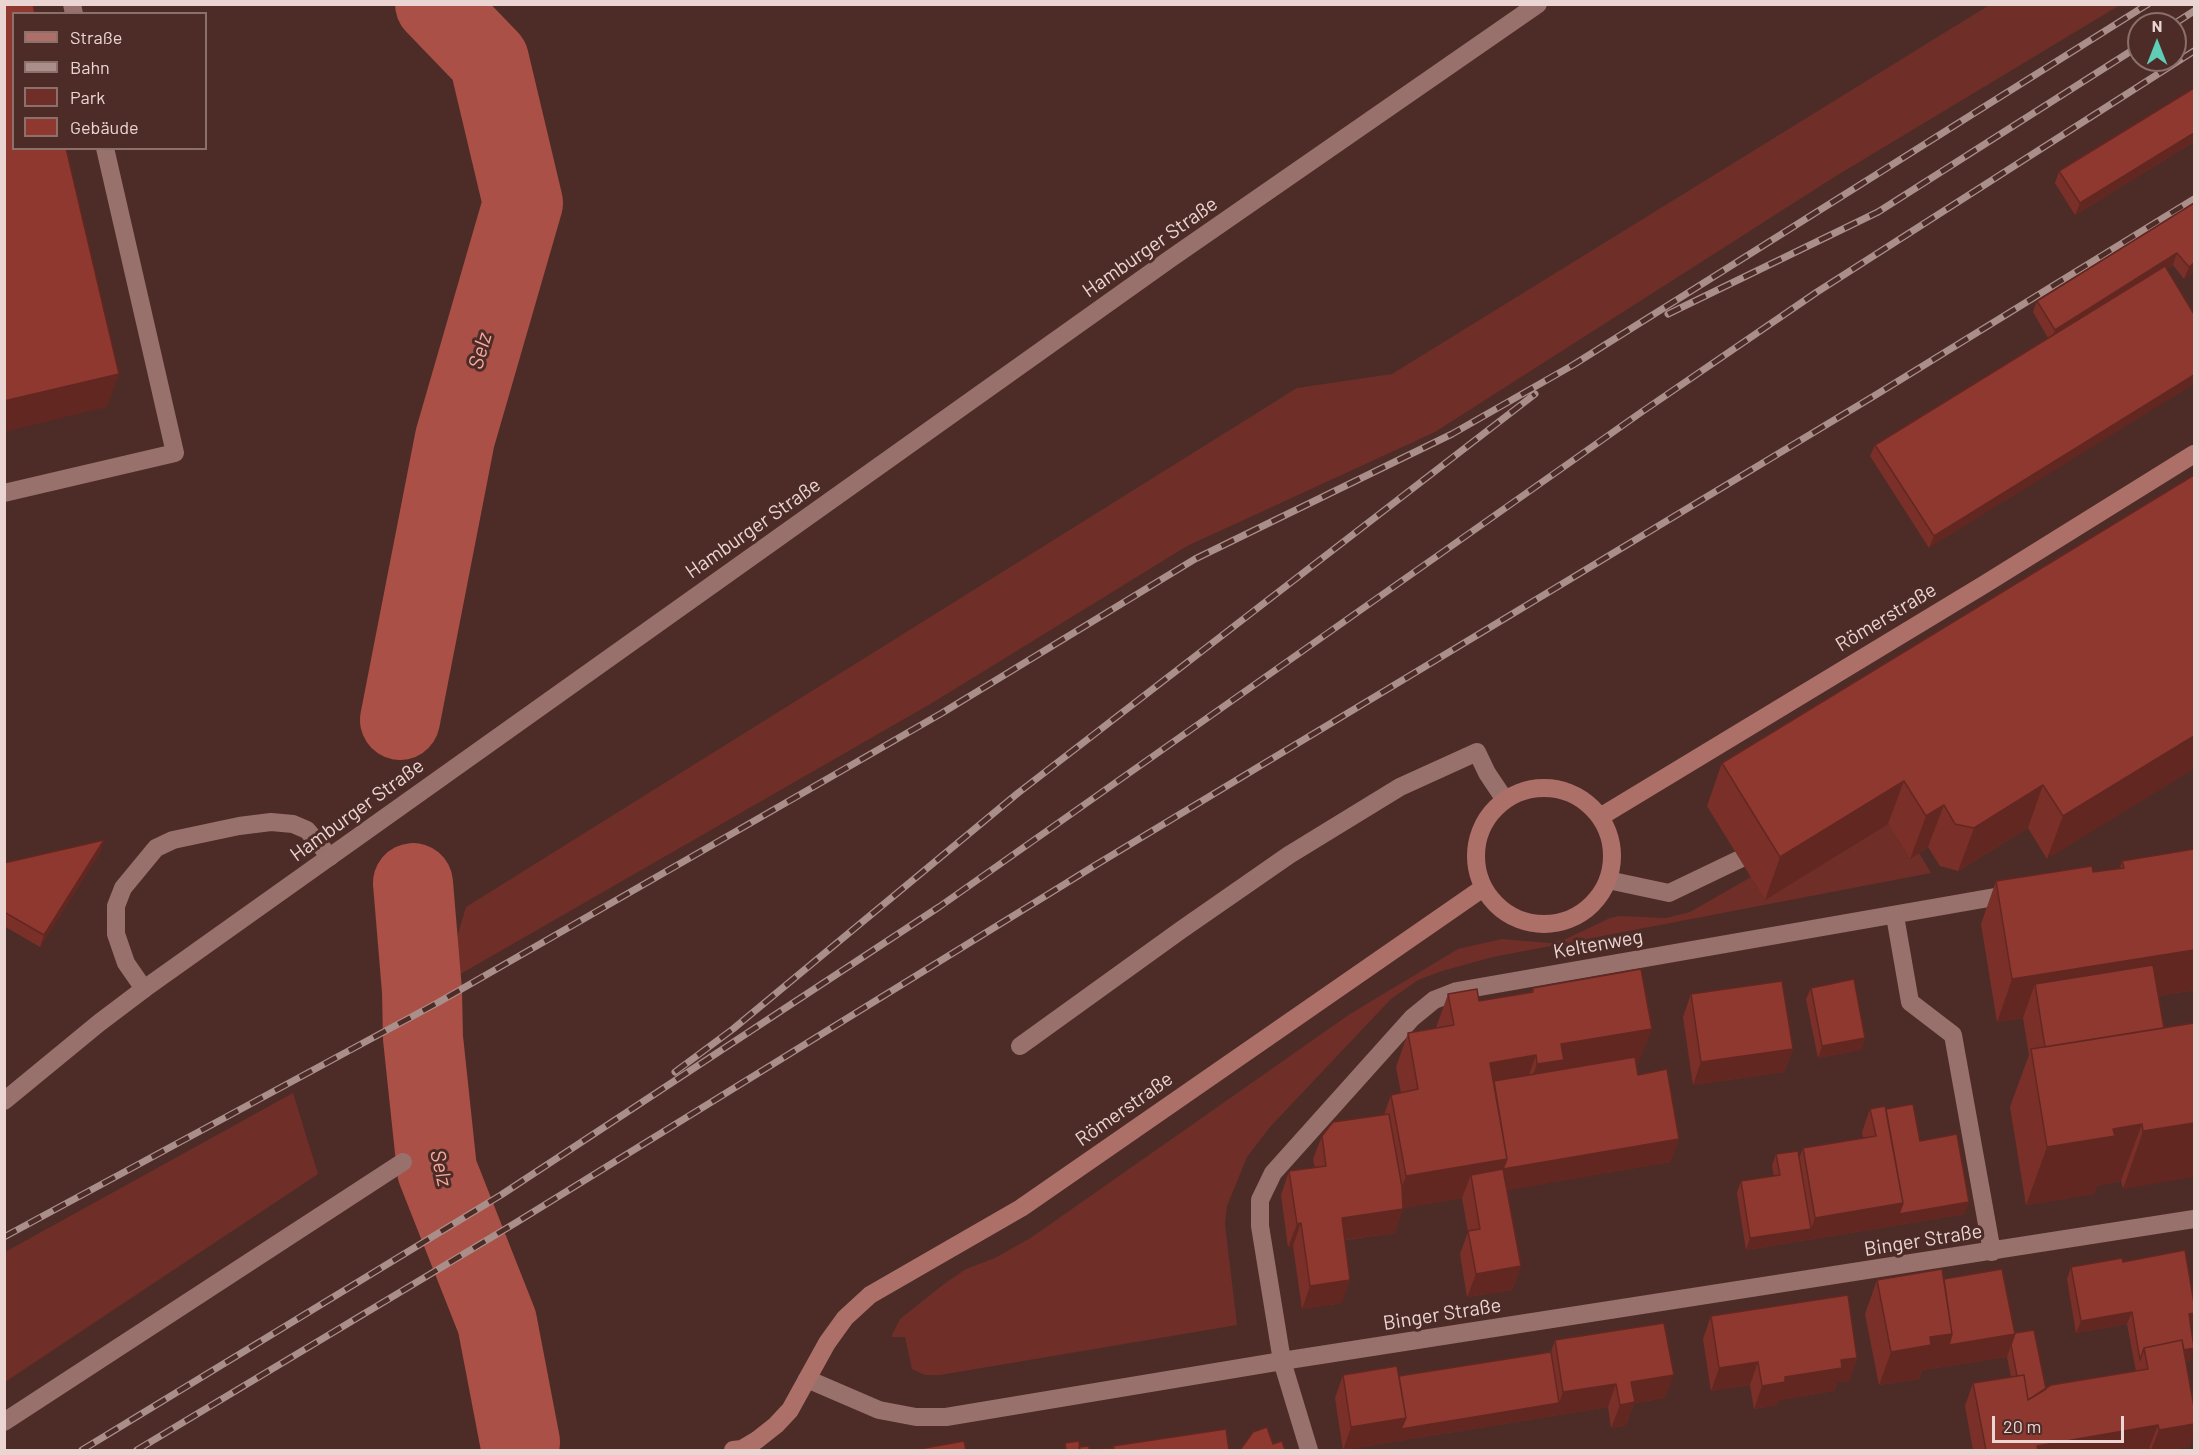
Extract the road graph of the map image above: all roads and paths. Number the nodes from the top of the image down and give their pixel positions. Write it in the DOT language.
graph roads {
  1 [pos="1538,4"];
  2 [pos="105,150"];
  3 [pos="2194,454"];
  4 [pos="4,493"];
  5 [pos="1505,800"];
  6 [pos="1600,817"];
  7 [pos="330,857"];
  8 [pos="1740,859"];
  9 [pos="1608,880"];
  10 [pos="1483,888"];
  11 [pos="2033,890"];
  12 [pos="1895,916"];
  13 [pos="144,989"];
  14 [pos="1020,1046"];
  15 [pos="4,1101"];
  16 [pos="403,1162"];
  17 [pos="2194,1219"];
  18 [pos="1992,1252"];
  19 [pos="1282,1361"];
  20 [pos="807,1379"];
  21 [pos="4,1422"];
  22 [pos="734,1450"];
  23 [pos="1309,1450"];
  1 -- 7 [label="street, Hamburger Straße"];
  2 -- 4 [label="street"];
  3 -- 6 [label="main road, Römerstraße"];
  5 -- 6 [label="main road"];
  5 -- 10 [label="main road"];
  5 -- 14 [label="street"];
  6 -- 9 [label="main road"];
  7 -- 13 [label="street, Hamburger Straße"];
  7 -- 13 [label="street"];
  8 -- 9 [label="street"];
  9 -- 10 [label="main road"];
  10 -- 20 [label="main road, Römerstraße"];
  11 -- 12 [label="street, Keltenweg"];
  12 -- 18 [label="street"];
  12 -- 19 [label="street, Keltenweg"];
  13 -- 15 [label="street, Hamburger Straße"];
  16 -- 21 [label="street"];
  17 -- 18 [label="street, Binger Straße"];
  18 -- 19 [label="street, Binger Straße"];
  19 -- 20 [label="street, Binger Straße"];
  19 -- 23 [label="street, Keltenweg"];
  20 -- 22 [label="main road"];
}
